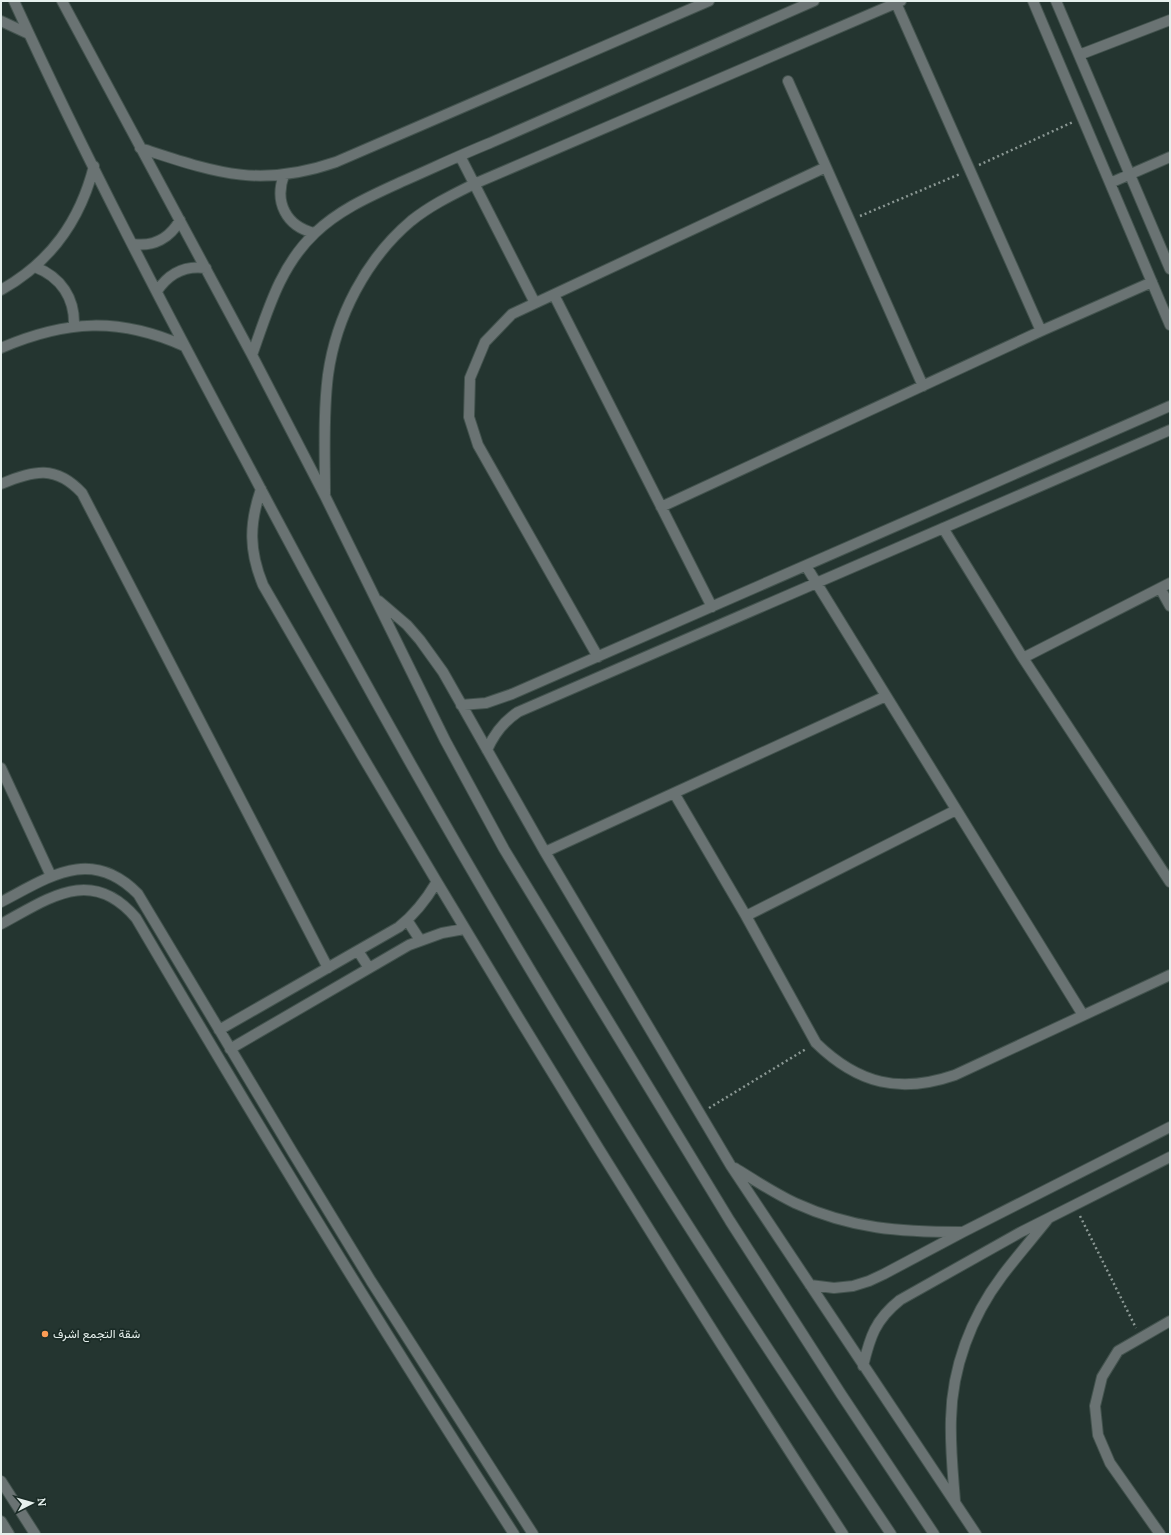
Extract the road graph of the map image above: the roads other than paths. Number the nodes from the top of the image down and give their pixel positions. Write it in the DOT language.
graph roads {
  1 [pos="14,1"];
  2 [pos="62,1"];
  3 [pos="709,1"];
  4 [pos="814,1"];
  5 [pos="1033,1"];
  6 [pos="1056,1"];
  7 [pos="898,2"];
  8 [pos="1170,20"];
  9 [pos="1,21"];
  10 [pos="29,34"];
  11 [pos="1079,55"];
  12 [pos="788,82"];
  13 [pos="140,148"];
  14 [pos="460,156"];
  15 [pos="1170,157"];
  16 [pos="94,166"];
  17 [pos="826,167"];
  18 [pos="1130,174"];
  19 [pos="284,175"];
  20 [pos="1110,183"];
  21 [pos="474,184"];
  22 [pos="180,220"];
  23 [pos="314,233"];
  24 [pos="133,244"];
  25 [pos="35,267"];
  26 [pos="206,268"];
  27 [pos="1170,269"];
  28 [pos="1152,282"];
  29 [pos="1,290"];
  30 [pos="156,291"];
  31 [pos="554,295"];
  32 [pos="535,303"];
  33 [pos="1170,325"];
  34 [pos="74,326"];
  35 [pos="1041,331"];
  36 [pos="184,346"];
  37 [pos="1,348"];
  38 [pos="252,355"];
  39 [pos="923,386"];
  40 [pos="1170,406"];
  41 [pos="1170,430"];
  42 [pos="1,484"];
  43 [pos="260,489"];
  44 [pos="325,496"];
  45 [pos="661,506"];
  46 [pos="943,528"];
  47 [pos="806,566"];
  48 [pos="816,583"];
  49 [pos="1170,583"];
  50 [pos="1160,588"];
  51 [pos="376,599"];
  52 [pos="1170,606"];
  53 [pos="712,607"];
  54 [pos="598,657"];
  55 [pos="1022,658"];
  56 [pos="886,696"];
  57 [pos="461,705"];
  58 [pos="487,750"];
  59 [pos="1,768"];
  60 [pos="674,793"];
  61 [pos="956,810"];
  62 [pos="545,852"];
  63 [pos="51,876"];
  64 [pos="1170,882"];
  65 [pos="436,883"];
  66 [pos="1,902"];
  67 [pos="746,916"];
  68 [pos="407,920"];
  69 [pos="1,924"];
  70 [pos="464,929"];
  71 [pos="420,940"];
  72 [pos="358,951"];
  73 [pos="328,968"];
  74 [pos="369,968"];
  75 [pos="1170,975"];
  76 [pos="1083,1015"];
  77 [pos="218,1028"];
  78 [pos="203,1032"];
  79 [pos="230,1049"];
  80 [pos="1170,1127"];
  81 [pos="1170,1157"];
  82 [pos="731,1166"];
  83 [pos="1051,1216"];
  84 [pos="963,1232"];
  85 [pos="810,1285"];
  86 [pos="1170,1321"];
  87 [pos="863,1366"];
  88 [pos="1,1481"];
  89 [pos="955,1503"];
  90 [pos="1,1521"];
  91 [pos="1170,1531"];
  92 [pos="9,1534"];
  93 [pos="35,1534"];
  94 [pos="514,1534"];
  95 [pos="532,1534"];
  96 [pos="844,1534"];
  97 [pos="891,1534"];
  98 [pos="934,1534"];
  99 [pos="976,1534"];
  100 [pos="1160,1534"];
  101 [pos="1166,1534"];
  1 -- 10 [label="street"];
  2 -- 13 [label="street"];
  3 -- 19 [label="street"];
  4 -- 14 [label="street"];
  5 -- 20 [label="street"];
  6 -- 11 [label="street"];
  7 -- 21 [label="street"];
  7 -- 35 [label="street"];
  8 -- 11 [label="street"];
  9 -- 10 [label="street"];
  10 -- 16 [label="street"];
  11 -- 18 [label="street"];
  12 -- 17 [label="street"];
  13 -- 19 [label="street"];
  13 -- 22 [label="street"];
  14 -- 21 [label="street"];
  14 -- 23 [label="street"];
  15 -- 18 [label="street"];
  16 -- 24 [label="street"];
  16 -- 25 [label="street"];
  17 -- 31 [label="street"];
  17 -- 39 [label="street"];
  18 -- 20 [label="street"];
  18 -- 27 [label="street"];
  19 -- 23 [label="street"];
  20 -- 28 [label="street"];
  21 -- 32 [label="street"];
  21 -- 44 [label="street"];
  22 -- 24 [label="street"];
  22 -- 26 [label="street"];
  23 -- 38 [label="street"];
  24 -- 30 [label="street"];
  25 -- 29 [label="street"];
  25 -- 34 [label="street"];
  26 -- 30 [label="street"];
  26 -- 38 [label="street"];
  28 -- 33 [label="street"];
  28 -- 35 [label="street"];
  30 -- 36 [label="street"];
  31 -- 32 [label="street"];
  31 -- 45 [label="street"];
  32 -- 54 [label="street"];
  34 -- 36 [label="street"];
  34 -- 37 [label="street"];
  35 -- 39 [label="street"];
  36 -- 43 [label="street"];
  38 -- 44 [label="street"];
  39 -- 45 [label="street"];
  40 -- 47 [label="street"];
  41 -- 46 [label="street"];
  42 -- 73 [label="street"];
  43 -- 65 [label="street"];
  43 -- 97 [label="street"];
  44 -- 51 [label="street"];
  45 -- 53 [label="street"];
  46 -- 48 [label="street"];
  46 -- 55 [label="street"];
  47 -- 48 [label="street"];
  47 -- 53 [label="street"];
  48 -- 56 [label="street"];
  48 -- 58 [label="street"];
  49 -- 50 [label="street"];
  50 -- 52 [label="street"];
  50 -- 55 [label="street"];
  51 -- 57 [label="street"];
  51 -- 98 [label="street"];
  53 -- 54 [label="street"];
  54 -- 57 [label="street"];
  55 -- 64 [label="street"];
  56 -- 60 [label="street"];
  56 -- 61 [label="street"];
  57 -- 58 [label="street"];
  58 -- 62 [label="street"];
  59 -- 63 [label="street"];
  60 -- 62 [label="street"];
  60 -- 67 [label="street"];
  61 -- 67 [label="street"];
  61 -- 76 [label="street"];
  62 -- 82 [label="street"];
  63 -- 66 [label="street"];
  63 -- 77 [label="street"];
  65 -- 68 [label="street"];
  65 -- 70 [label="street"];
  67 -- 76 [label="street"];
  68 -- 71 [label="street"];
  68 -- 72 [label="street"];
  69 -- 78 [label="street"];
  70 -- 71 [label="street"];
  70 -- 96 [label="street"];
  71 -- 74 [label="street"];
  72 -- 73 [label="street"];
  72 -- 74 [label="street"];
  73 -- 77 [label="street"];
  74 -- 79 [label="street"];
  75 -- 76 [label="street"];
  77 -- 78 [label="street"];
  77 -- 79 [label="street"];
  78 -- 94 [label="street"];
  79 -- 95 [label="street"];
  80 -- 84 [label="street"];
  81 -- 83 [label="street"];
  82 -- 84 [label="street"];
  82 -- 85 [label="street"];
  83 -- 87 [label="street"];
  83 -- 89 [label="street"];
  84 -- 85 [label="street"];
  85 -- 87 [label="street"];
  86 -- 100 [label="street"];
  87 -- 89 [label="street"];
  88 -- 93 [label="street"];
  89 -- 99 [label="street"];
  90 -- 92 [label="street"];
  91 -- 101 [label="street"];
}
